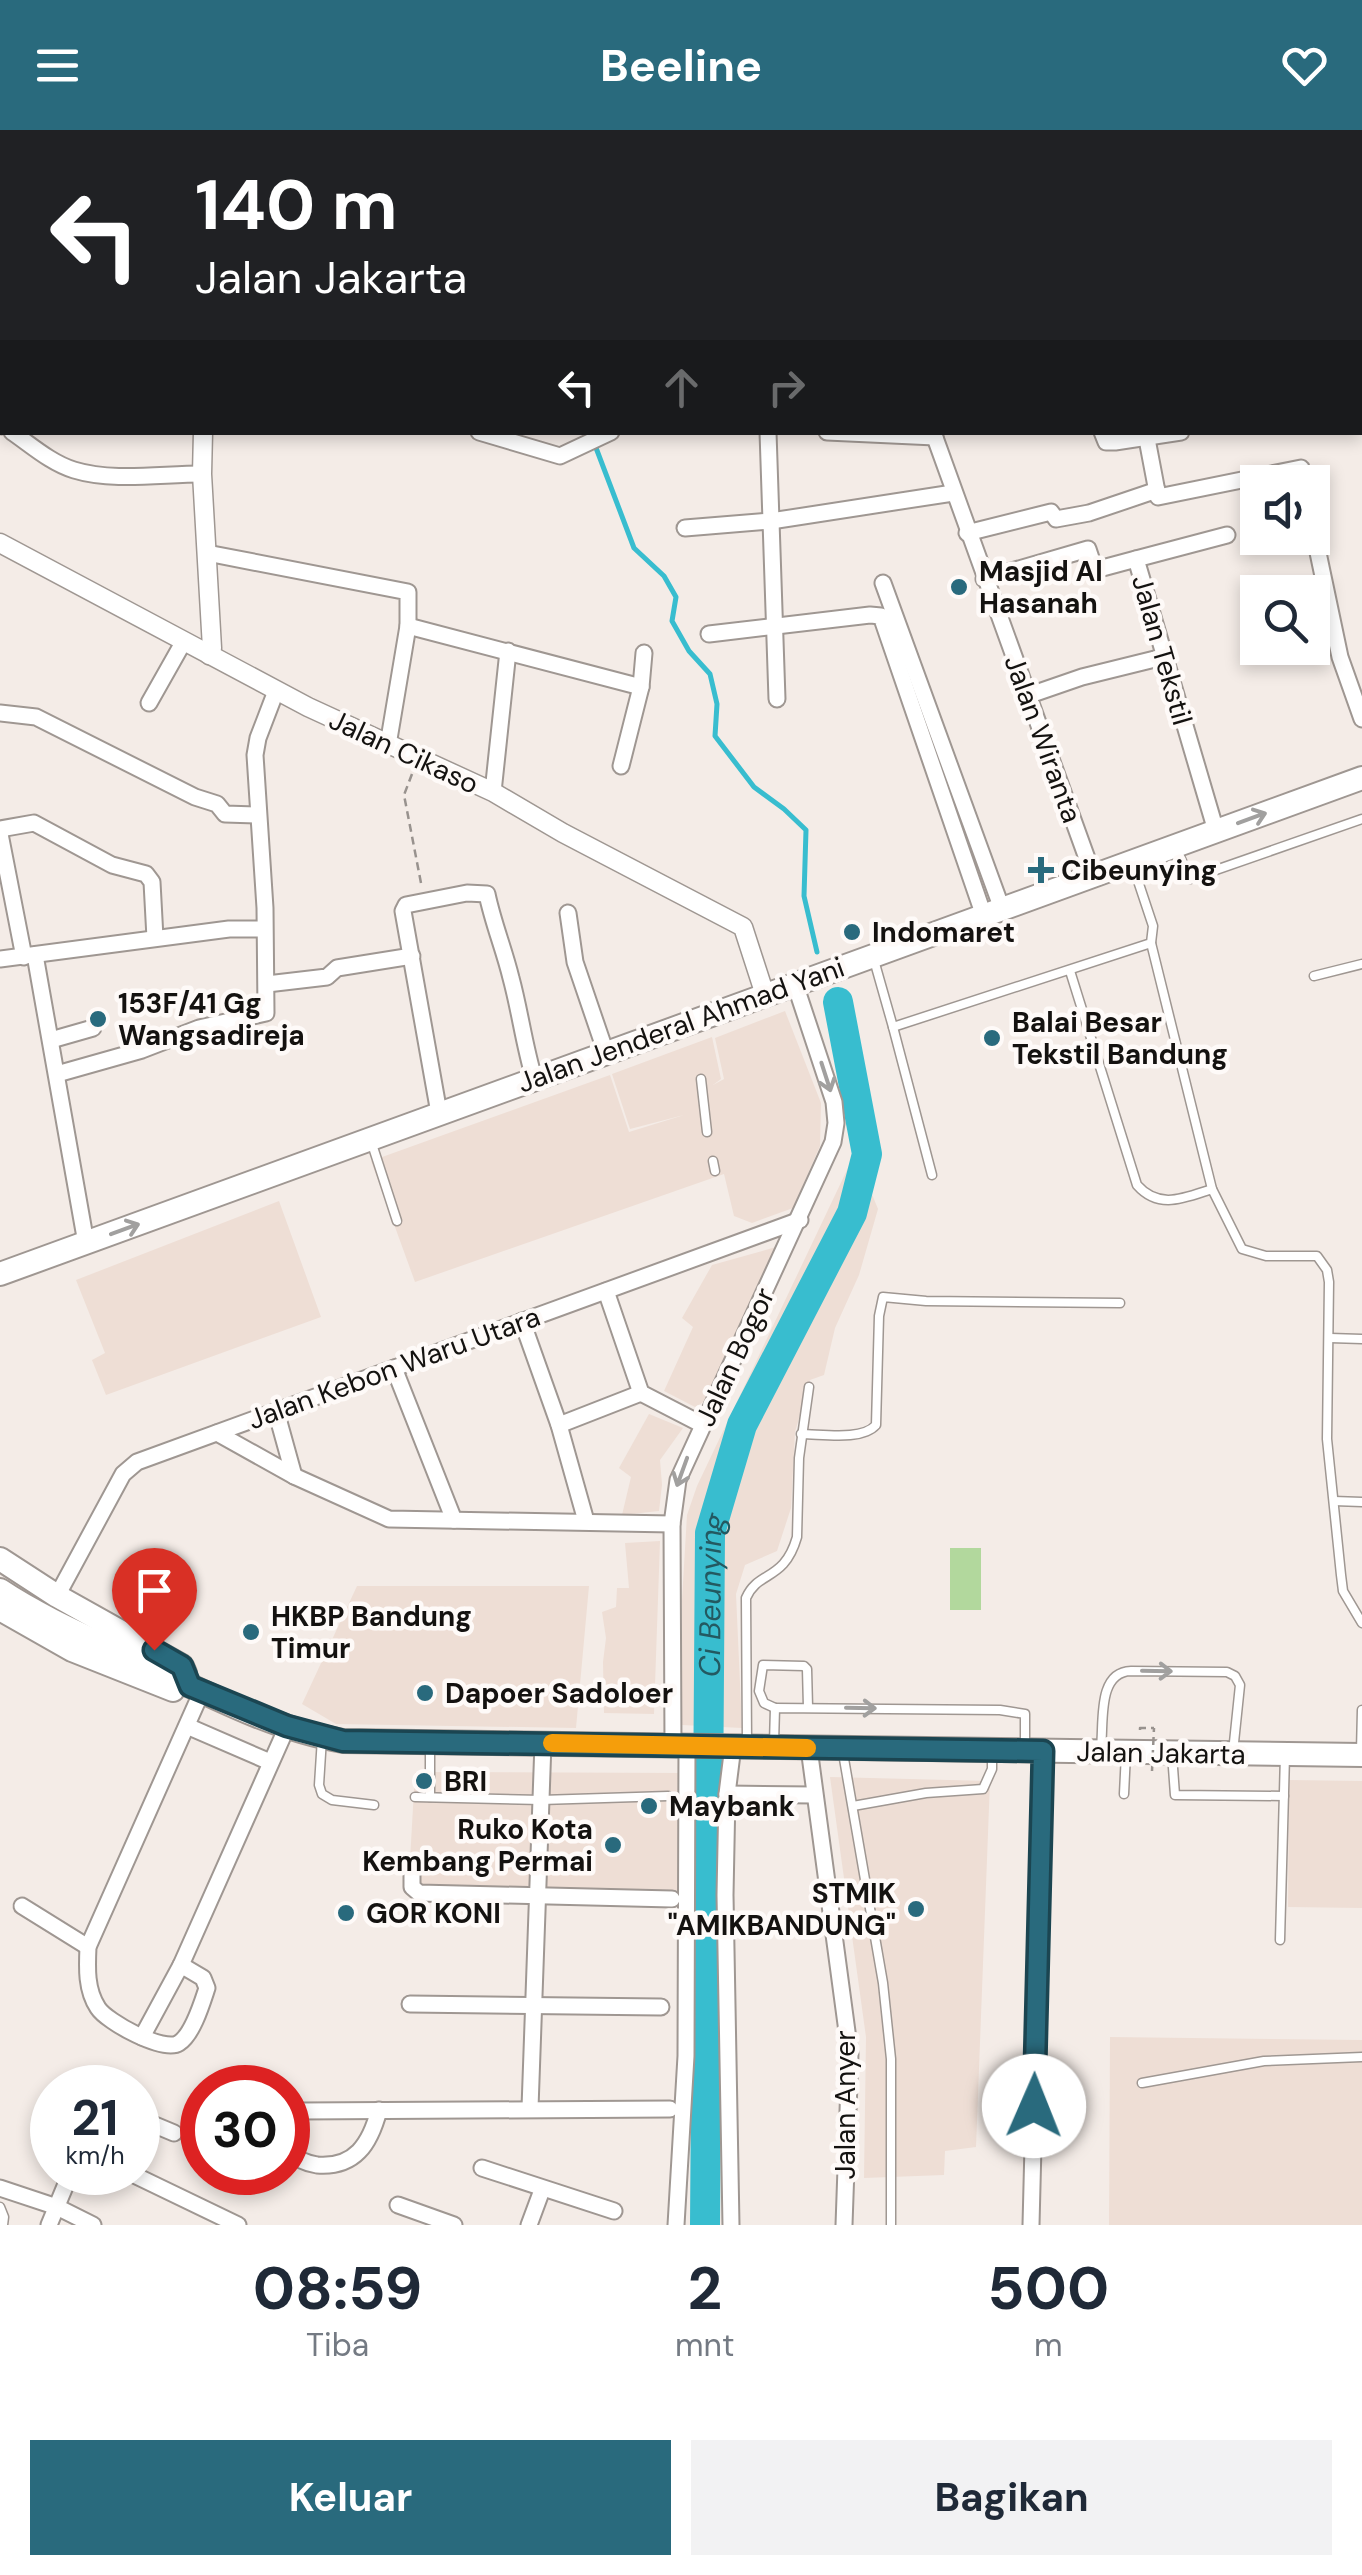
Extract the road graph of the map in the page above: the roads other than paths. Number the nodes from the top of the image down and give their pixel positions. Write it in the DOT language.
graph roads {
  1 [pos="16,435"];
  2 [pos="203,435"];
  3 [pos="488,435"];
  4 [pos="537,435"];
  5 [pos="606,435"];
  6 [pos="768,435"];
  7 [pos="934,435"];
  8 [pos="1103,435"];
  9 [pos="1166,435"];
  10 [pos="1147,439"];
  11 [pos="534,451"];
  12 [pos="202,474"];
  13 [pos="1240,480"];
  14 [pos="1157,490"];
  15 [pos="953,492"];
  16 [pos="771,521"];
  17 [pos="685,528"];
  18 [pos="967,533"];
  19 [pos="1227,535"];
  20 [pos="0,542"];
  21 [pos="206,553"];
  22 [pos="1319,555"];
  23 [pos="1136,559"];
  24 [pos="984,580"];
  25 [pos="883,583"];
  26 [pos="408,626"];
  27 [pos="775,628"];
  28 [pos="709,634"];
  29 [pos="184,641"];
  30 [pos="508,651"];
  31 [pos="644,653"];
  32 [pos="209,655"];
  33 [pos="1164,657"];
  34 [pos="641,686"];
  35 [pos="276,691"];
  36 [pos="1027,696"];
  37 [pos="777,698"];
  38 [pos="150,703"];
  39 [pos="0,713"];
  40 [pos="1362,719"];
  41 [pos="388,745"];
  42 [pos="621,766"];
  43 [pos="1362,778"];
  44 [pos="493,792"];
  45 [pos="258,815"];
  46 [pos="1362,819"];
  47 [pos="0,830"];
  48 [pos="1216,831"];
  49 [pos="1175,844"];
  50 [pos="1131,861"];
  51 [pos="1093,875"];
  52 [pos="993,912"];
  53 [pos="568,913"];
  54 [pos="263,928"];
  55 [pos="155,938"];
  56 [pos="1152,943"];
  57 [pos="29,956"];
  58 [pos="412,956"];
  59 [pos="873,956"];
  60 [pos="0,959"];
  61 [pos="1362,964"];
  62 [pos="1070,972"];
  63 [pos="1314,976"];
  64 [pos="795,984"];
  65 [pos="268,990"];
  66 [pos="765,996"];
  67 [pos="92,1028"];
  68 [pos="893,1028"];
  69 [pos="51,1040"];
  70 [pos="606,1053"];
  71 [pos="57,1074"];
  72 [pos="534,1078"];
  73 [pos="701,1079"];
  74 [pos="440,1112"];
  75 [pos="707,1132"];
  76 [pos="370,1138"];
  77 [pos="932,1175"];
  78 [pos="1212,1189"];
  79 [pos="397,1220"];
  80 [pos="800,1220"];
  81 [pos="86,1243"];
  82 [pos="0,1274"];
  83 [pos="606,1291"];
  84 [pos="1120,1303"];
  85 [pos="522,1321"];
  86 [pos="1330,1338"];
  87 [pos="1362,1339"];
  88 [pos="394,1368"];
  89 [pos="810,1387"];
  90 [pos="641,1393"];
  91 [pos="276,1411"];
  92 [pos="559,1425"];
  93 [pos="704,1425"];
  94 [pos="217,1433"];
  95 [pos="801,1434"];
  96 [pos="294,1476"];
  97 [pos="1334,1501"];
  98 [pos="1362,1502"];
  99 [pos="454,1520"];
  100 [pos="586,1521"];
  101 [pos="672,1524"];
  102 [pos="0,1559"];
  103 [pos="0,1590"];
  104 [pos="56,1596"];
  105 [pos="0,1609"];
  106 [pos="1362,1624"];
  107 [pos="196,1688"];
  108 [pos="808,1707"];
  109 [pos="775,1708"];
  110 [pos="1362,1710"];
  111 [pos="187,1726"];
  112 [pos="287,1726"];
  113 [pos="322,1737"];
  114 [pos="543,1742"];
  115 [pos="430,1743"];
  116 [pos="684,1745"];
  117 [pos="736,1746"];
  118 [pos="774,1747"];
  119 [pos="809,1748"];
  120 [pos="843,1748"];
  121 [pos="992,1750"];
  122 [pos="1034,1751"];
  123 [pos="1100,1752"];
  124 [pos="1126,1752"];
  125 [pos="1172,1753"];
  126 [pos="1232,1754"];
  127 [pos="1285,1754"];
  128 [pos="1361,1755"];
  129 [pos="270,1762"];
  130 [pos="727,1794"];
  131 [pos="1124,1794"];
  132 [pos="814,1795"];
  133 [pos="668,1796"];
  134 [pos="1284,1796"];
  135 [pos="416,1797"];
  136 [pos="430,1797"];
  137 [pos="541,1800"];
  138 [pos="374,1805"];
  139 [pos="853,1806"];
  140 [pos="412,1863"];
  141 [pos="537,1896"];
  142 [pos="672,1899"];
  143 [pos="22,1906"];
  144 [pos="1280,1940"];
  145 [pos="88,1947"];
  146 [pos="181,1965"];
  147 [pos="410,2004"];
  148 [pos="534,2006"];
  149 [pos="661,2006"];
  150 [pos="142,2037"];
  151 [pos="1362,2058"];
  152 [pos="1142,2083"];
  153 [pos="530,2108"];
  154 [pos="670,2109"];
  155 [pos="310,2110"];
  156 [pos="378,2110"];
  157 [pos="160,2127"];
  158 [pos="174,2133"];
  159 [pos="310,2163"];
  160 [pos="482,2168"];
  161 [pos="160,2187"];
  162 [pos="0,2188"];
  163 [pos="542,2190"];
  164 [pos="61,2195"];
  165 [pos="398,2205"];
  166 [pos="0,2207"];
  167 [pos="56,2207"];
  168 [pos="614,2211"];
  169 [pos="2,2225"];
  170 [pos="49,2225"];
  171 [pos="93,2225"];
  172 [pos="238,2225"];
  173 [pos="454,2225"];
  174 [pos="530,2225"];
  175 [pos="676,2225"];
  176 [pos="731,2225"];
  177 [pos="844,2225"];
  178 [pos="891,2225"];
  179 [pos="1031,2225"];
  1 -- 12 [label="street"];
  2 -- 12 [label="street"];
  3 -- 11 [label="street"];
  4 -- 11 [label="street"];
  5 -- 11 [label="street"];
  6 -- 16 [label="street"];
  7 -- 15 [label="street, Jalan Wiranta"];
  8 -- 10 [label="street"];
  9 -- 10 [label="street"];
  10 -- 14 [label="street"];
  12 -- 21 [label="street"];
  13 -- 14 [label="street"];
  14 -- 18 [label="street"];
  15 -- 16 [label="street"];
  15 -- 18 [label="street, Jalan Wiranta"];
  16 -- 17 [label="street"];
  16 -- 27 [label="street"];
  18 -- 24 [label="street, Jalan Wiranta"];
  19 -- 23 [label="street, Jalan Tekstil"];
  20 -- 29 [label="street, Jalan Cikaso"];
  21 -- 26 [label="street"];
  21 -- 32 [label="street"];
  22 -- 40 [label="street"];
  23 -- 24 [label="street"];
  23 -- 33 [label="street, Jalan Tekstil"];
  24 -- 36 [label="street, Jalan Wiranta"];
  25 -- 52 [label="street"];
  26 -- 30 [label="street"];
  26 -- 41 [label="street"];
  27 -- 28 [label="street"];
  27 -- 37 [label="street"];
  27 -- 52 [label="street"];
  29 -- 32 [label="street, Jalan Cikaso"];
  29 -- 38 [label="street"];
  30 -- 34 [label="street"];
  30 -- 44 [label="street"];
  31 -- 34 [label="street"];
  32 -- 35 [label="street, Jalan Cikaso"];
  33 -- 36 [label="street"];
  33 -- 48 [label="street, Jalan Tekstil"];
  34 -- 42 [label="street"];
  35 -- 41 [label="street, Jalan Cikaso"];
  35 -- 45 [label="street"];
  36 -- 51 [label="street, Jalan Wiranta"];
  39 -- 45 [label="street"];
  41 -- 44 [label="street, Jalan Cikaso"];
  48 -- 43 [label="main road, Jalan Jenderal Ahmad Yani, one-way"];
  44 -- 66 [label="street, Jalan Cikaso"];
  45 -- 54 [label="street"];
  46 -- 49 [label="lane"];
  47 -- 55 [label="street"];
  47 -- 57 [label="street"];
  48 -- 49 [label="main road, Jalan Jenderal Ahmad Yani"];
  49 -- 50 [label="main road, Jalan Jenderal Ahmad Yani"];
  50 -- 51 [label="main road, Jalan Jenderal Ahmad Yani"];
  50 -- 56 [label="lane"];
  51 -- 52 [label="main road, Jalan Jenderal Ahmad Yani"];
  52 -- 59 [label="main road, Jalan Jenderal Ahmad Yani"];
  53 -- 70 [label="street"];
  54 -- 55 [label="street"];
  54 -- 65 [label="street"];
  55 -- 57 [label="street"];
  56 -- 62 [label="lane"];
  56 -- 78 [label="lane"];
  57 -- 60 [label="street"];
  57 -- 69 [label="street"];
  58 -- 65 [label="street"];
  58 -- 72 [label="street"];
  58 -- 74 [label="street"];
  59 -- 64 [label="main road, Jalan Jenderal Ahmad Yani"];
  59 -- 68 [label="lane"];
  61 -- 63 [label="lane"];
  62 -- 68 [label="lane"];
  62 -- 78 [label="lane"];
  64 -- 66 [label="main road, Jalan Jenderal Ahmad Yani"];
  64 -- 80 [label="street, Jalan Bogor, one-way"];
  65 -- 71 [label="street"];
  66 -- 70 [label="main road, Jalan Jenderal Ahmad Yani"];
  67 -- 69 [label="street"];
  68 -- 77 [label="lane"];
  69 -- 71 [label="street"];
  70 -- 72 [label="main road, Jalan Jenderal Ahmad Yani"];
  71 -- 81 [label="street"];
  72 -- 74 [label="main road, Jalan Jenderal Ahmad Yani"];
  73 -- 75 [label="lane"];
  74 -- 76 [label="main road, Jalan Jenderal Ahmad Yani"];
  76 -- 79 [label="lane"];
  81 -- 76 [label="main road, Jalan Jenderal Ahmad Yani, one-way"];
  78 -- 86 [label="lane"];
  80 -- 83 [label="street, Jalan Kebon Waru Utara"];
  80 -- 93 [label="street, Jalan Bogor"];
  81 -- 82 [label="main road, Jalan Jenderal Ahmad Yani"];
  83 -- 85 [label="street, Jalan Kebon Waru Utara"];
  83 -- 90 [label="street"];
  84 -- 95 [label="lane"];
  85 -- 88 [label="street, Jalan Kebon Waru Utara"];
  85 -- 92 [label="street"];
  86 -- 87 [label="lane"];
  86 -- 97 [label="lane"];
  88 -- 91 [label="street, Jalan Kebon Waru Utara"];
  88 -- 99 [label="street"];
  89 -- 95 [label="lane"];
  90 -- 92 [label="street"];
  90 -- 93 [label="street"];
  91 -- 94 [label="street, Jalan Kebon Waru Utara"];
  91 -- 96 [label="street"];
  92 -- 100 [label="street"];
  93 -- 101 [label="street, Jalan Bogor, one-way"];
  94 -- 96 [label="street"];
  94 -- 104 [label="street, Jalan Kebon Waru Utara"];
  95 -- 117 [label="lane"];
  96 -- 99 [label="street"];
  97 -- 98 [label="lane"];
  97 -- 106 [label="lane"];
  99 -- 100 [label="street"];
  100 -- 101 [label="street"];
  101 -- 116 [label="street, Jalan Bogor"];
  102 -- 104 [label="main road, Jalan Jakarta"];
  103 -- 107 [label="main road, Jalan Jakarta"];
  104 -- 107 [label="main road, Jalan Jakarta"];
  105 -- 107 [label="main road, Jalan Jakarta"];
  107 -- 111 [label="street"];
  107 -- 112 [label="main road, Jalan Jakarta"];
  108 -- 109 [label="lane"];
  108 -- 109 [label="lane"];
  108 -- 122 [label="lane, one-way"];
  109 -- 118 [label="lane"];
  110 -- 128 [label="lane"];
  111 -- 129 [label="street"];
  111 -- 145 [label="street"];
  112 -- 113 [label="main road, Jalan Jakarta"];
  112 -- 129 [label="street"];
  113 -- 115 [label="main road, Jalan Jakarta"];
  113 -- 138 [label="lane"];
  114 -- 115 [label="main road, Jalan Jakarta"];
  114 -- 116 [label="main road, Jalan Jakarta"];
  114 -- 137 [label="street"];
  115 -- 136 [label="lane"];
  116 -- 117 [label="main road, Jalan Jakarta"];
  116 -- 175 [label="street, Jalan Bogor"];
  117 -- 118 [label="main road, Jalan Jakarta"];
  117 -- 130 [label="street"];
  118 -- 119 [label="main road, Jalan Jakarta"];
  119 -- 120 [label="main road, Jalan Jakarta"];
  119 -- 132 [label="street, Jalan Anyer"];
  120 -- 121 [label="main road, Jalan Jakarta"];
  120 -- 139 [label="lane"];
  121 -- 122 [label="main road, Jalan Jakarta"];
  121 -- 139 [label="lane"];
  122 -- 123 [label="main road, Jalan Jakarta"];
  122 -- 179 [label="street"];
  123 -- 124 [label="main road, Jalan Jakarta"];
  123 -- 126 [label="lane, one-way"];
  124 -- 125 [label="main road, Jalan Jakarta"];
  124 -- 131 [label="lane"];
  125 -- 126 [label="main road, Jalan Jakarta"];
  125 -- 134 [label="lane"];
  126 -- 127 [label="main road, Jalan Jakarta"];
  127 -- 128 [label="main road, Jalan Jakarta"];
  127 -- 134 [label="lane"];
  129 -- 146 [label="street"];
  130 -- 132 [label="street"];
  130 -- 176 [label="street"];
  132 -- 177 [label="street, Jalan Anyer"];
  133 -- 137 [label="lane"];
  134 -- 144 [label="lane"];
  135 -- 136 [label="lane"];
  136 -- 137 [label="lane"];
  137 -- 141 [label="street"];
  139 -- 178 [label="lane"];
  140 -- 141 [label="street"];
  141 -- 142 [label="street"];
  141 -- 148 [label="street"];
  143 -- 145 [label="street"];
  145 -- 150 [label="street"];
  146 -- 150 [label="street"];
  146 -- 150 [label="street"];
  147 -- 148 [label="street"];
  148 -- 149 [label="street"];
  148 -- 153 [label="street"];
  151 -- 152 [label="lane"];
  153 -- 154 [label="street"];
  153 -- 156 [label="street"];
  155 -- 156 [label="street"];
  156 -- 159 [label="street"];
  157 -- 158 [label="street"];
  160 -- 163 [label="street"];
  161 -- 172 [label="street"];
  162 -- 167 [label="street"];
  163 -- 168 [label="street"];
  163 -- 174 [label="street"];
  164 -- 167 [label="street"];
  165 -- 173 [label="street"];
  166 -- 169 [label="lane"];
  167 -- 170 [label="street"];
  167 -- 171 [label="street"];
}
